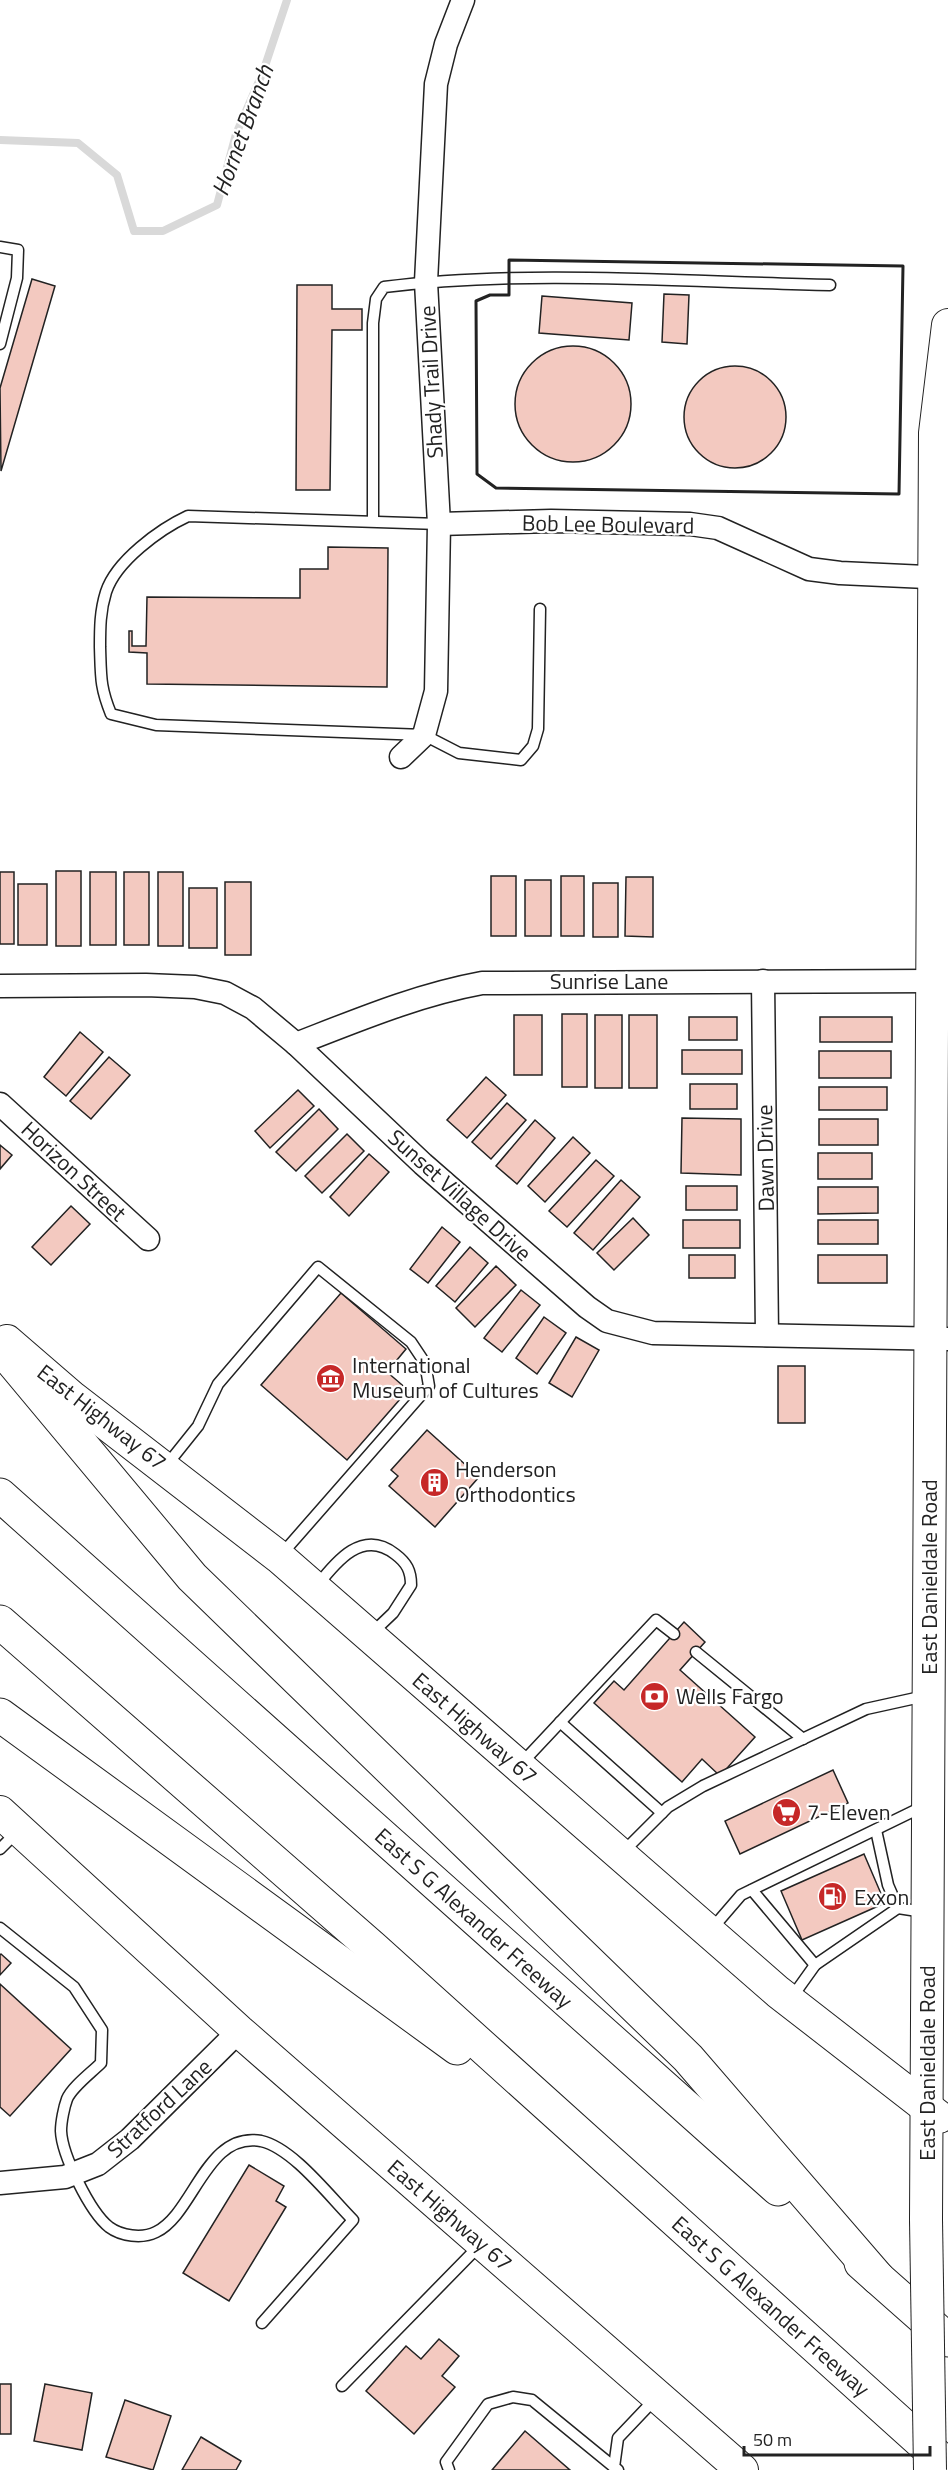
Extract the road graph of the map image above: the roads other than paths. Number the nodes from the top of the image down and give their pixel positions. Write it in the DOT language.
graph roads {
  1 [pos="463,0"];
  2 [pos="0,247"];
  3 [pos="426,282"];
  4 [pos="831,285"];
  5 [pos="948,326"];
  6 [pos="0,344"];
  7 [pos="373,522"];
  8 [pos="439,524"];
  9 [pos="941,577"];
  10 [pos="540,609"];
  11 [pos="424,735"];
  12 [pos="401,757"];
  13 [pos="763,981"];
  14 [pos="932,981"];
  15 [pos="0,986"];
  16 [pos="296,1044"];
  17 [pos="0,1104"];
  18 [pos="940,1163"];
  19 [pos="148,1239"];
  20 [pos="0,1334"];
  21 [pos="767,1335"];
  22 [pos="939,1339"];
  23 [pos="0,1347"];
  24 [pos="165,1467"];
  25 [pos="0,1495"];
  26 [pos="279,1557"];
  27 [pos="315,1589"];
  28 [pos="0,1622"];
  29 [pos="674,1634"];
  30 [pos="369,1636"];
  31 [pos="696,1652"];
  32 [pos="938,1696"];
  33 [pos="0,1715"];
  34 [pos="560,1722"];
  35 [pos="803,1739"];
  36 [pos="519,1766"];
  37 [pos="928,1810"];
  38 [pos="662,1813"];
  39 [pos="6,1830"];
  40 [pos="876,1830"];
  41 [pos="948,1839"];
  42 [pos="621,1854"];
  43 [pos="752,1890"];
  44 [pos="913,1910"];
  45 [pos="0,1928"];
  46 [pos="710,1931"];
  47 [pos="815,1965"];
  48 [pos="789,2001"];
  49 [pos="239,2031"];
  50 [pos="937,2116"];
  51 [pos="603,2155"];
  52 [pos="72,2174"];
  53 [pos="0,2183"];
  54 [pos="482,2243"];
  55 [pos="878,2277"];
  56 [pos="262,2323"];
  57 [pos="948,2340"];
  58 [pos="342,2386"];
  59 [pos="658,2396"];
  60 [pos="948,2466"];
  61 [pos="616,2468"];
  62 [pos="449,2470"];
  63 [pos="742,2470"];
  64 [pos="930,2470"];
  1 -- 3 [label="street, Shady Trail Drive"];
  2 -- 6 [label="lane"];
  3 -- 4 [label="lane"];
  3 -- 7 [label="lane"];
  3 -- 8 [label="street, Shady Trail Drive"];
  5 -- 9 [label="main road, East Danieldale Road"];
  7 -- 8 [label="lane"];
  7 -- 11 [label="lane"];
  8 -- 9 [label="street, Bob Lee Boulevard"];
  8 -- 11 [label="street, Shady Trail Drive"];
  9 -- 14 [label="main road, East Danieldale Road"];
  10 -- 11 [label="lane"];
  11 -- 12 [label="street"];
  13 -- 14 [label="street, Sunrise Lane"];
  13 -- 16 [label="street, Sunrise Lane"];
  13 -- 21 [label="street, Dawn Drive"];
  14 -- 18 [label="main road, East Danieldale Road"];
  15 -- 16 [label="street, Sunset Village Drive"];
  16 -- 21 [label="street, Sunset Village Drive"];
  17 -- 19 [label="street, Horizon Street"];
  18 -- 22 [label="main road, East Danieldale Road"];
  20 -- 24 [label="main road, East Highway 67"];
  21 -- 22 [label="street, Sunset Village Drive"];
  22 -- 32 [label="main road, East Danieldale Road"];
  23 -- 55 [label="highway"];
  24 -- 26 [label="main road, East Highway 67"];
  24 -- 26 [label="lane"];
  25 -- 55 [label="highway, East S G Alexander Freeway"];
  26 -- 27 [label="main road, East Highway 67"];
  27 -- 30 [label="main road, East Highway 67"];
  27 -- 30 [label="lane"];
  28 -- 51 [label="highway, East S G Alexander Freeway"];
  29 -- 34 [label="lane"];
  30 -- 36 [label="main road, East Highway 67"];
  31 -- 35 [label="lane"];
  32 -- 35 [label="lane"];
  32 -- 37 [label="main road, East Danieldale Road"];
  33 -- 51 [label="highway"];
  34 -- 36 [label="lane"];
  34 -- 38 [label="lane"];
  35 -- 38 [label="lane"];
  36 -- 42 [label="main road, East Highway 67"];
  37 -- 40 [label="lane"];
  37 -- 41 [label="main road"];
  37 -- 44 [label="main road, East Danieldale Road"];
  38 -- 42 [label="lane"];
  39 -- 49 [label="main road, East Highway 67"];
  40 -- 43 [label="lane"];
  40 -- 44 [label="lane"];
  42 -- 46 [label="main road, East Highway 67"];
  43 -- 46 [label="lane"];
  43 -- 47 [label="lane"];
  44 -- 47 [label="lane"];
  44 -- 50 [label="main road, East Danieldale Road"];
  45 -- 52 [label="lane"];
  46 -- 48 [label="main road, East Highway 67"];
  47 -- 48 [label="lane"];
  48 -- 50 [label="main road, East Highway 67"];
  49 -- 52 [label="street, Stratford Lane"];
  49 -- 54 [label="main road, East Highway 67"];
  50 -- 64 [label="main road, East Danieldale Road, bridge"];
  51 -- 60 [label="highway, East S G Alexander Freeway"];
  52 -- 53 [label="street, Stratford Lane"];
  52 -- 56 [label="lane"];
  54 -- 58 [label="lane"];
  54 -- 59 [label="main road, East Highway 67"];
  55 -- 57 [label="highway, East S G Alexander Freeway"];
  59 -- 61 [label="lane"];
  59 -- 63 [label="main road, East Highway 67"];
  61 -- 62 [label="lane"];
}
